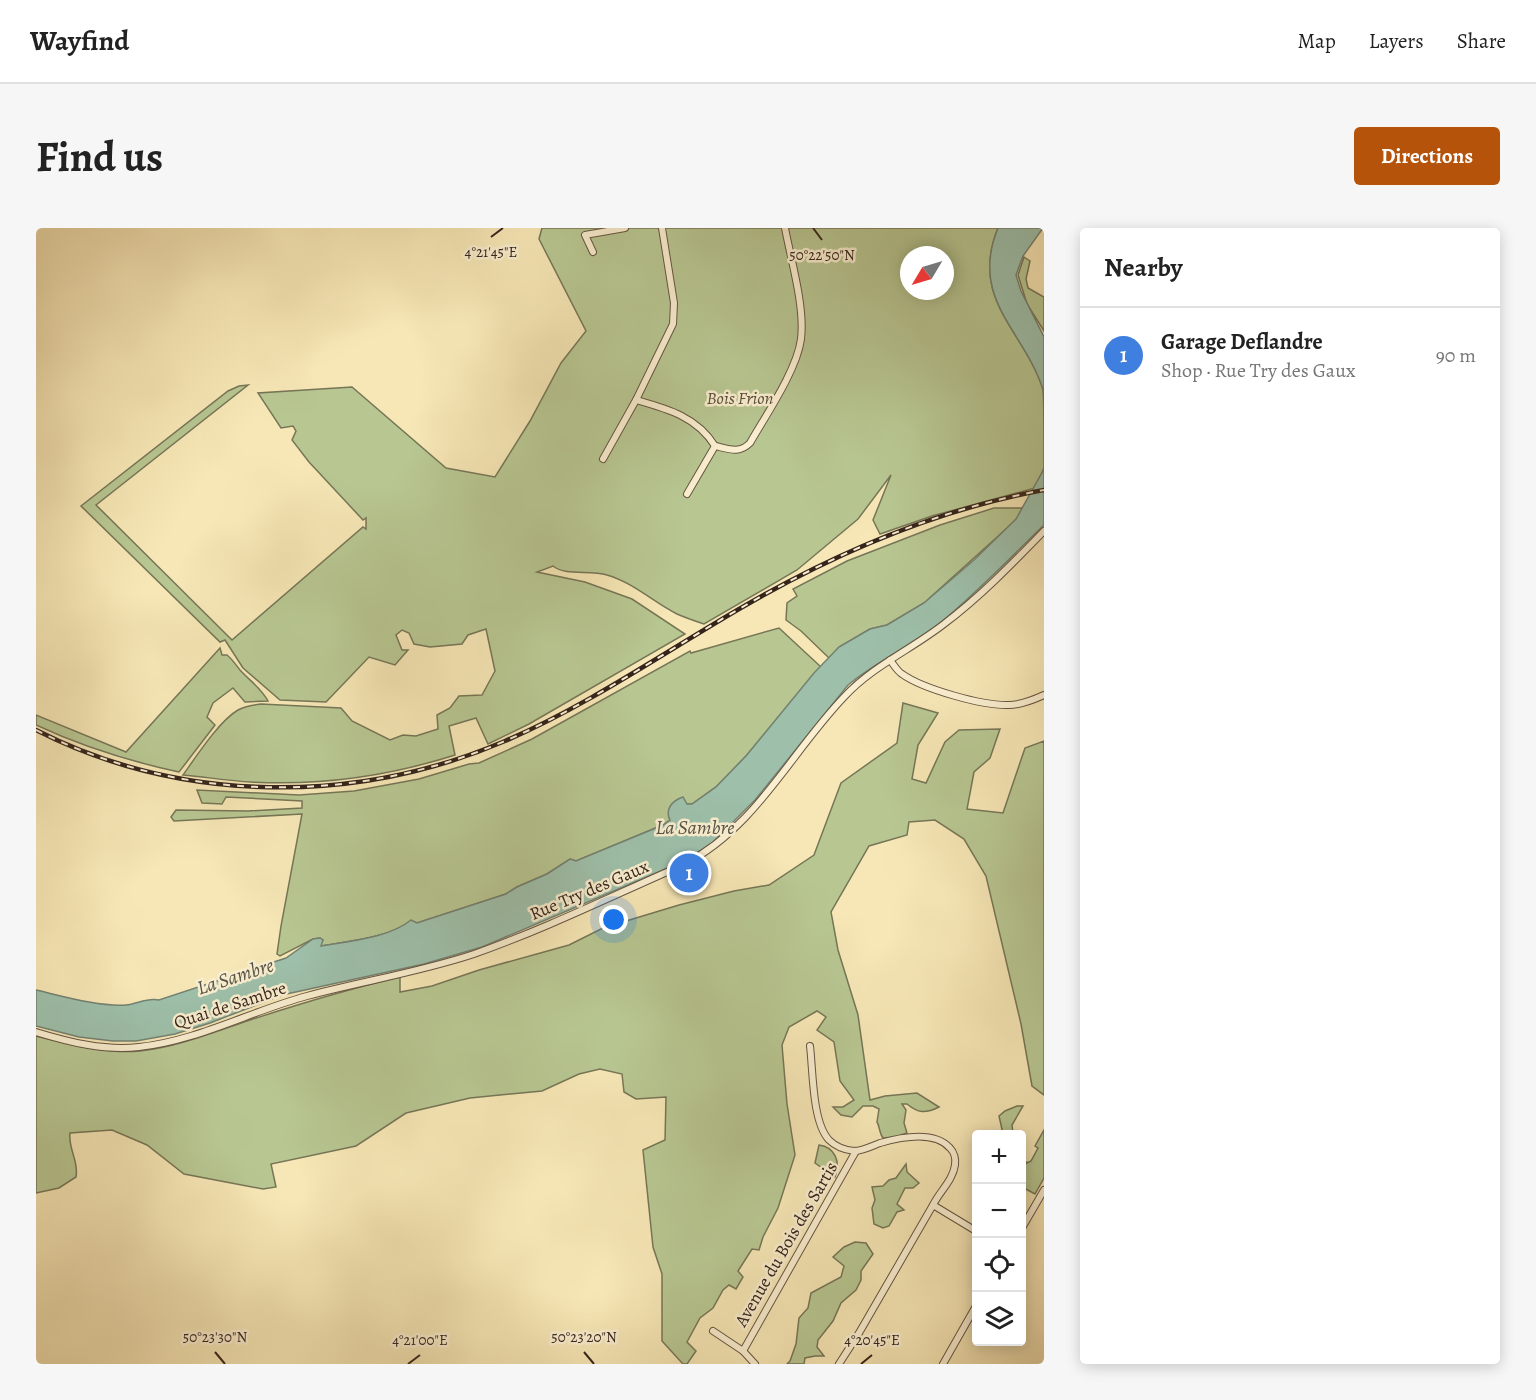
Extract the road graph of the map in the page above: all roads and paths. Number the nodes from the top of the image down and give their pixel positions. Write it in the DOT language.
graph roads {
  1 [pos="625,228"];
  2 [pos="662,228"];
  3 [pos="785,228"];
  4 [pos="593,252"];
  5 [pos="636,400"];
  6 [pos="716,446"];
  7 [pos="603,459"];
  8 [pos="687,494"];
  9 [pos="1044,531"];
  10 [pos="890,660"];
  11 [pos="1044,695"];
  12 [pos="433,966"];
  13 [pos="36,1032"];
  14 [pos="810,1046"];
  15 [pos="856,1151"];
  16 [pos="1044,1190"];
  17 [pos="933,1205"];
  18 [pos="1026,1221"];
  19 [pos="972,1229"];
  20 [pos="972,1313"];
  21 [pos="712,1331"];
  22 [pos="743,1351"];
  23 [pos="755,1364"];
  24 [pos="839,1364"];
  25 [pos="943,1364"];
  1 -- 4 [label="street"];
  2 -- 5 [label="street"];
  3 -- 6 [label="street"];
  5 -- 6 [label="street"];
  5 -- 7 [label="street"];
  6 -- 8 [label="street"];
  9 -- 10 [label="street, Rue Try des Gaux"];
  10 -- 11 [label="street"];
  10 -- 12 [label="street, Rue Try des Gaux"];
  12 -- 13 [label="street, Quai de Sambre"];
  14 -- 15 [label="street, Avenue du Bois des Sartis"];
  15 -- 17 [label="street, Avenue du Bois des Sartis"];
  15 -- 22 [label="street, Avenue du Bois des Sartis"];
  16 -- 18 [label="street"];
  17 -- 19 [label="street"];
  17 -- 24 [label="street, Avenue du Bois des Sartis"];
  20 -- 25 [label="street"];
  21 -- 22 [label="street, Avenue du Bois des Sartis"];
  22 -- 23 [label="street, Avenue du Bois des Sartis"];
}
